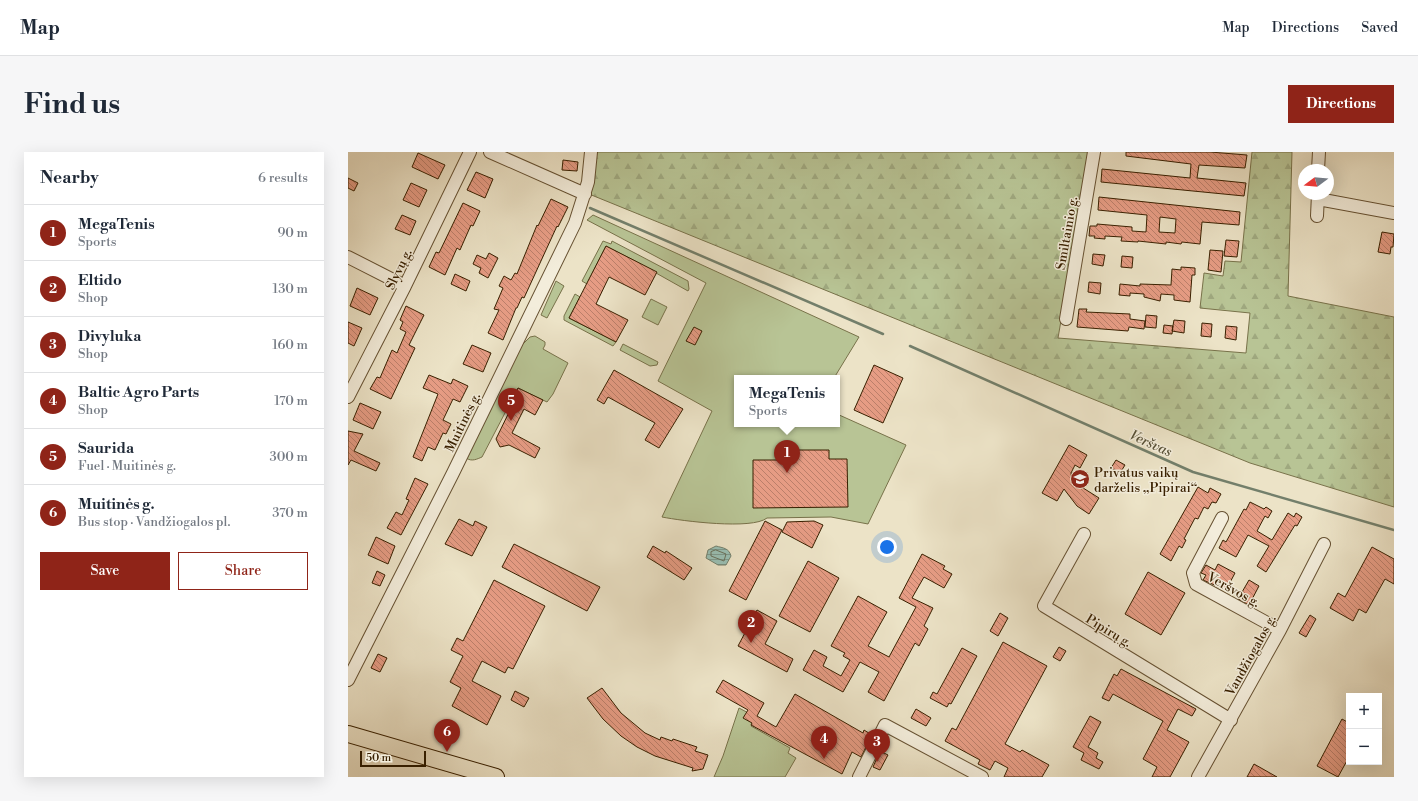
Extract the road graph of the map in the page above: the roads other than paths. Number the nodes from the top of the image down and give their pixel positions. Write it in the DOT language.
graph roads {
  1 [pos="470,152"];
  2 [pos="591,152"];
  3 [pos="1094,152"];
  4 [pos="1319,152"];
  5 [pos="498,153"];
  6 [pos="1318,164"];
  7 [pos="585,194"];
  8 [pos="1318,200"];
  9 [pos="1332,200"];
  10 [pos="1394,213"];
  11 [pos="1317,216"];
  12 [pos="348,257"];
  13 [pos="405,286"];
  14 [pos="1066,319"];
  15 [pos="348,397"];
  16 [pos="1222,518"];
  17 [pos="1084,534"];
  18 [pos="1324,544"];
  19 [pos="1280,630"];
  20 [pos="349,675"];
  21 [pos="1231,720"];
  22 [pos="348,734"];
  23 [pos="496,777"];
  24 [pos="859,777"];
  25 [pos="982,777"];
  26 [pos="1198,777"];
  1 -- 13 [label="street, Slyvų g."];
  2 -- 7 [label="street, Muitinės g."];
  3 -- 14 [label="street, Smiltainio g."];
  4 -- 6 [label="street"];
  5 -- 7 [label="street"];
  7 -- 20 [label="street, Muitinės g."];
  8 -- 11 [label="street"];
  9 -- 10 [label="street"];
  12 -- 13 [label="street"];
  13 -- 15 [label="street, Slyvų g."];
  16 -- 19 [label="street, Veršvos g."];
  17 -- 21 [label="street, Pipirų g."];
  18 -- 19 [label="street, Vandžiogalos g."];
  19 -- 21 [label="street, Vandžiogalos g."];
  21 -- 26 [label="street, Vandžiogalos g."];
  22 -- 23 [label="main road"];
  24 -- 25 [label="street"];
}
